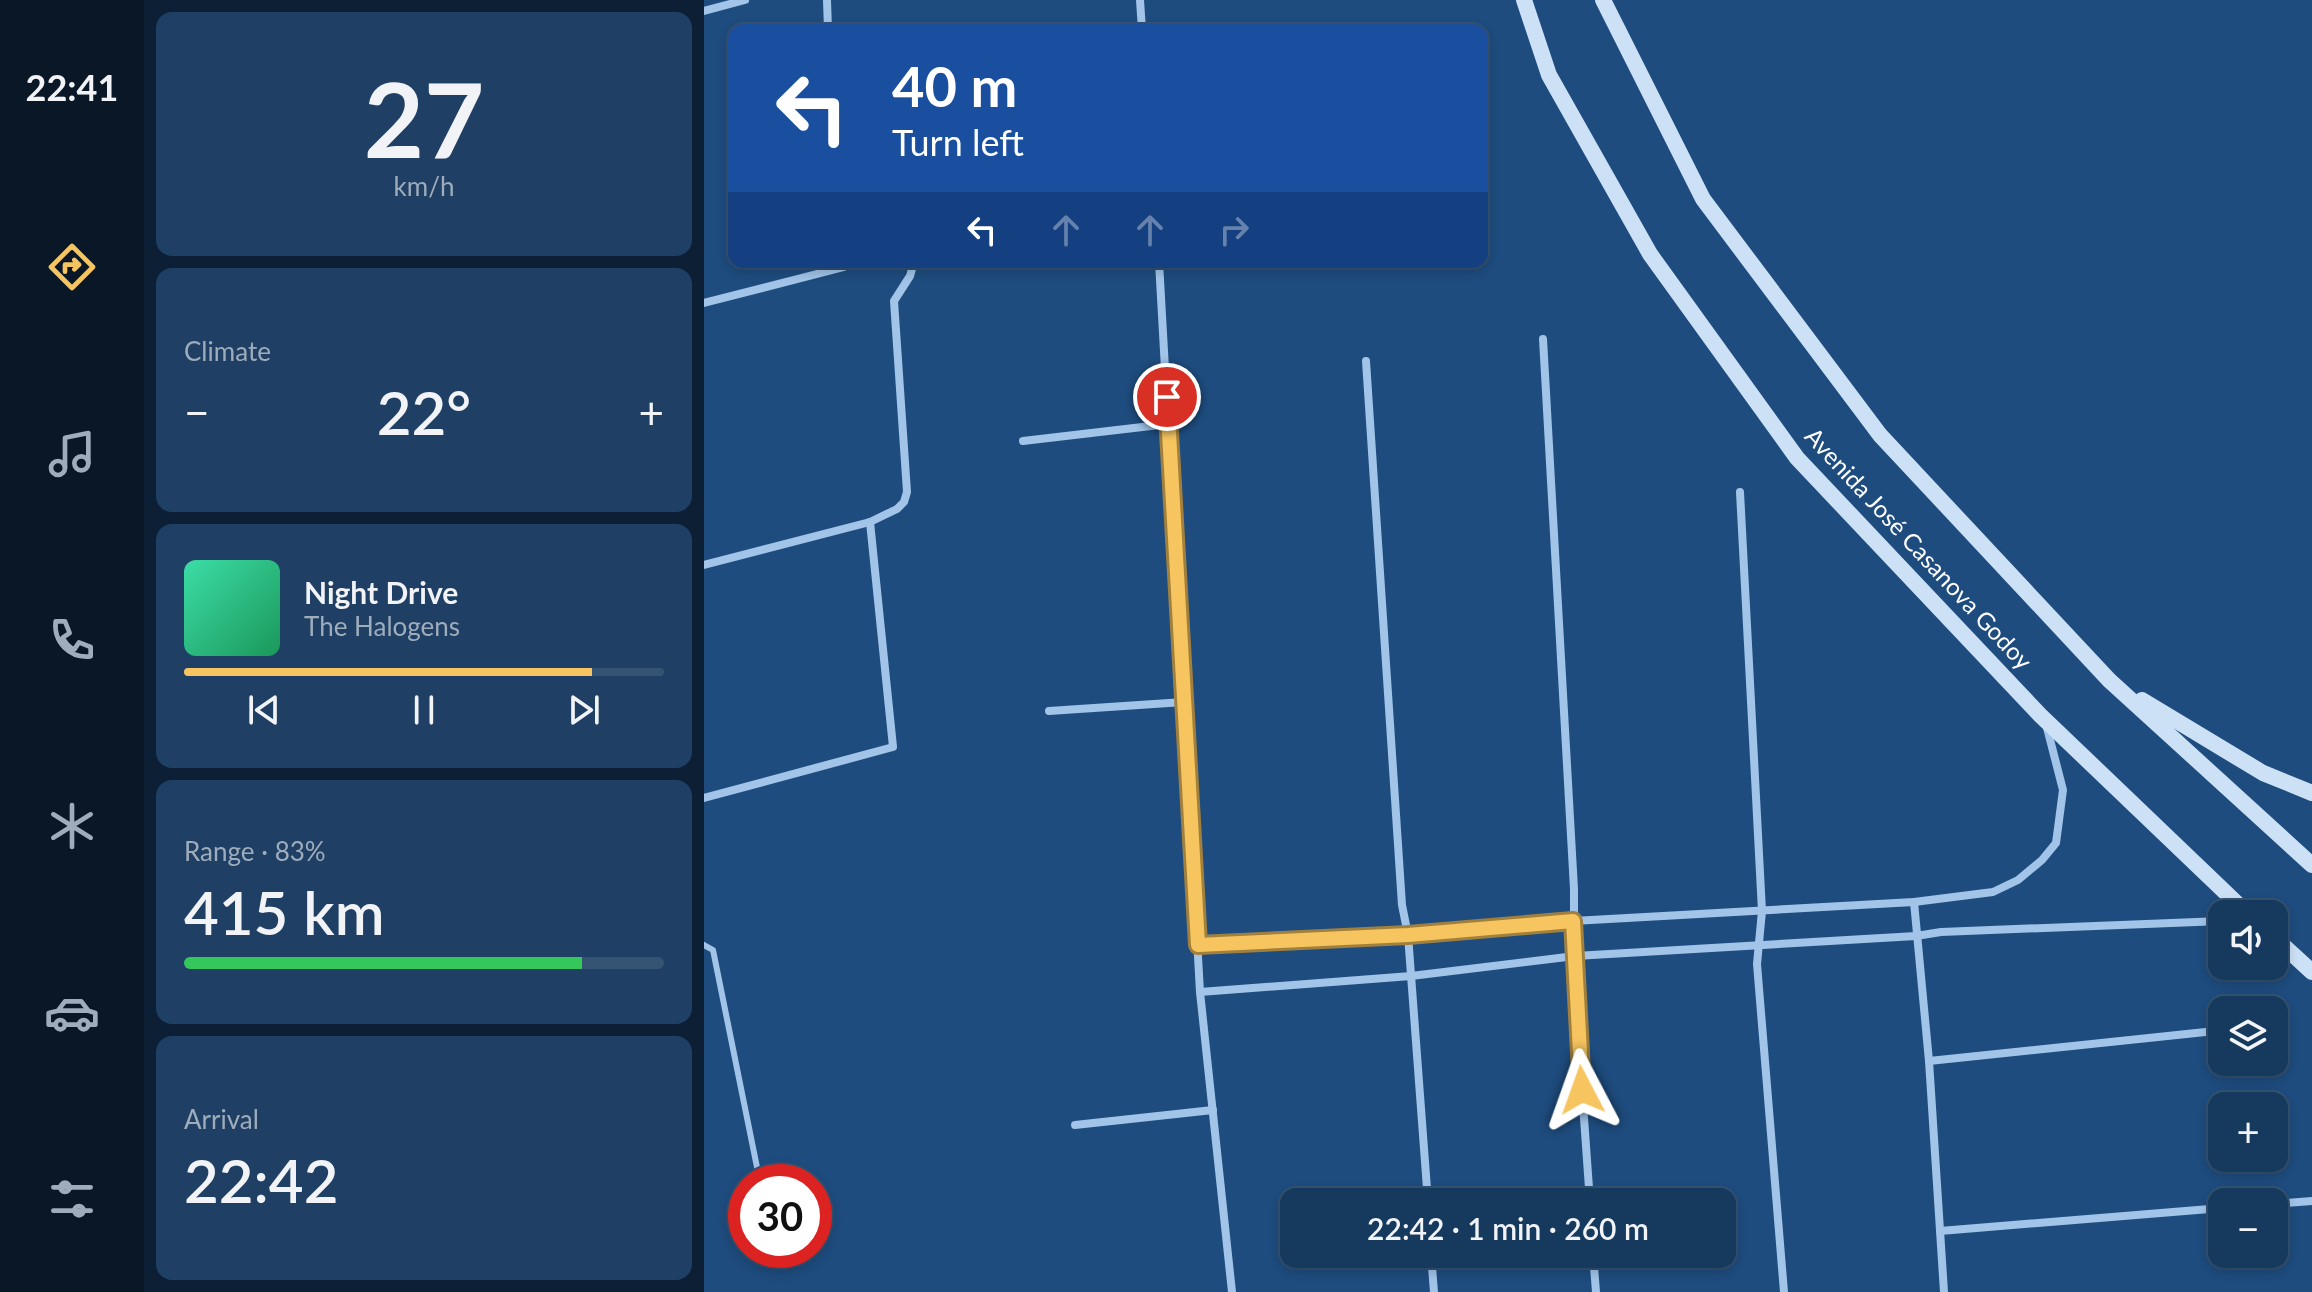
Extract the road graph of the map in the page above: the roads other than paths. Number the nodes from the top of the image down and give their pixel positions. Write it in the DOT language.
graph roads {
  1 [pos="745,0"];
  2 [pos="827,0"];
  3 [pos="1140,0"];
  4 [pos="1524,0"];
  5 [pos="1603,0"];
  6 [pos="704,11"];
  7 [pos="828,24"];
  8 [pos="1142,24"];
  9 [pos="831,268"];
  10 [pos="912,268"];
  11 [pos="1159,268"];
  12 [pos="704,303"];
  13 [pos="1543,339"];
  14 [pos="1366,361"];
  15 [pos="1168,424"];
  16 [pos="1023,441"];
  17 [pos="1740,492"];
  18 [pos="870,522"];
  19 [pos="704,565"];
  20 [pos="2109,680"];
  21 [pos="1184,702"];
  22 [pos="1049,711"];
  23 [pos="2044,719"];
  24 [pos="2312,793"];
  25 [pos="704,798"];
  26 [pos="2312,865"];
  27 [pos="2233,900"];
  28 [pos="1914,902"];
  29 [pos="1762,911"];
  30 [pos="1573,921"];
  31 [pos="2208,922"];
  32 [pos="1408,935"];
  33 [pos="1916,936"];
  34 [pos="1760,944"];
  35 [pos="704,945"];
  36 [pos="1198,945"];
  37 [pos="2288,950"];
  38 [pos="1575,956"];
  39 [pos="2312,972"];
  40 [pos="1411,976"];
  41 [pos="1200,992"];
  42 [pos="2208,1032"];
  43 [pos="1929,1061"];
  44 [pos="1213,1110"];
  45 [pos="1075,1125"];
  46 [pos="756,1164"];
  47 [pos="1427,1188"];
  48 [pos="1589,1188"];
  49 [pos="2312,1201"];
  50 [pos="2288,1203"];
  51 [pos="2208,1209"];
  52 [pos="1940,1231"];
  53 [pos="1432,1268"];
  54 [pos="1594,1268"];
  55 [pos="1232,1292"];
  56 [pos="1434,1292"];
  57 [pos="1596,1292"];
  58 [pos="1784,1292"];
  59 [pos="1944,1292"];
  1 -- 6 [label="street"];
  2 -- 7 [label="street"];
  3 -- 8 [label="street"];
  4 -- 23 [label="street, Avenida José Casanova Godoy"];
  5 -- 20 [label="street, Avenida José Casanova Godoy"];
  9 -- 12 [label="street"];
  10 -- 18 [label="street"];
  11 -- 15 [label="street"];
  13 -- 30 [label="street"];
  14 -- 32 [label="street"];
  15 -- 16 [label="street"];
  15 -- 21 [label="street"];
  17 -- 29 [label="street"];
  18 -- 19 [label="street"];
  18 -- 25 [label="street"];
  20 -- 24 [label="street"];
  20 -- 26 [label="street, Avenida José Casanova Godoy"];
  21 -- 22 [label="street"];
  21 -- 36 [label="street"];
  23 -- 27 [label="street, Avenida José Casanova Godoy"];
  23 -- 28 [label="street"];
  28 -- 29 [label="street"];
  28 -- 33 [label="street"];
  29 -- 30 [label="street"];
  29 -- 34 [label="street"];
  30 -- 32 [label="street"];
  30 -- 38 [label="street"];
  31 -- 33 [label="street"];
  32 -- 36 [label="street"];
  32 -- 40 [label="street"];
  33 -- 34 [label="street"];
  33 -- 43 [label="street"];
  34 -- 38 [label="street"];
  34 -- 58 [label="street"];
  35 -- 46 [label="lane"];
  36 -- 41 [label="street"];
  37 -- 39 [label="street"];
  38 -- 40 [label="street"];
  38 -- 48 [label="street"];
  40 -- 41 [label="street"];
  40 -- 47 [label="street"];
  41 -- 44 [label="street"];
  42 -- 43 [label="street"];
  43 -- 52 [label="street"];
  44 -- 45 [label="street"];
  44 -- 55 [label="street"];
  49 -- 50 [label="street"];
  51 -- 52 [label="street"];
  52 -- 59 [label="street"];
  53 -- 56 [label="street"];
  54 -- 57 [label="street"];
}
